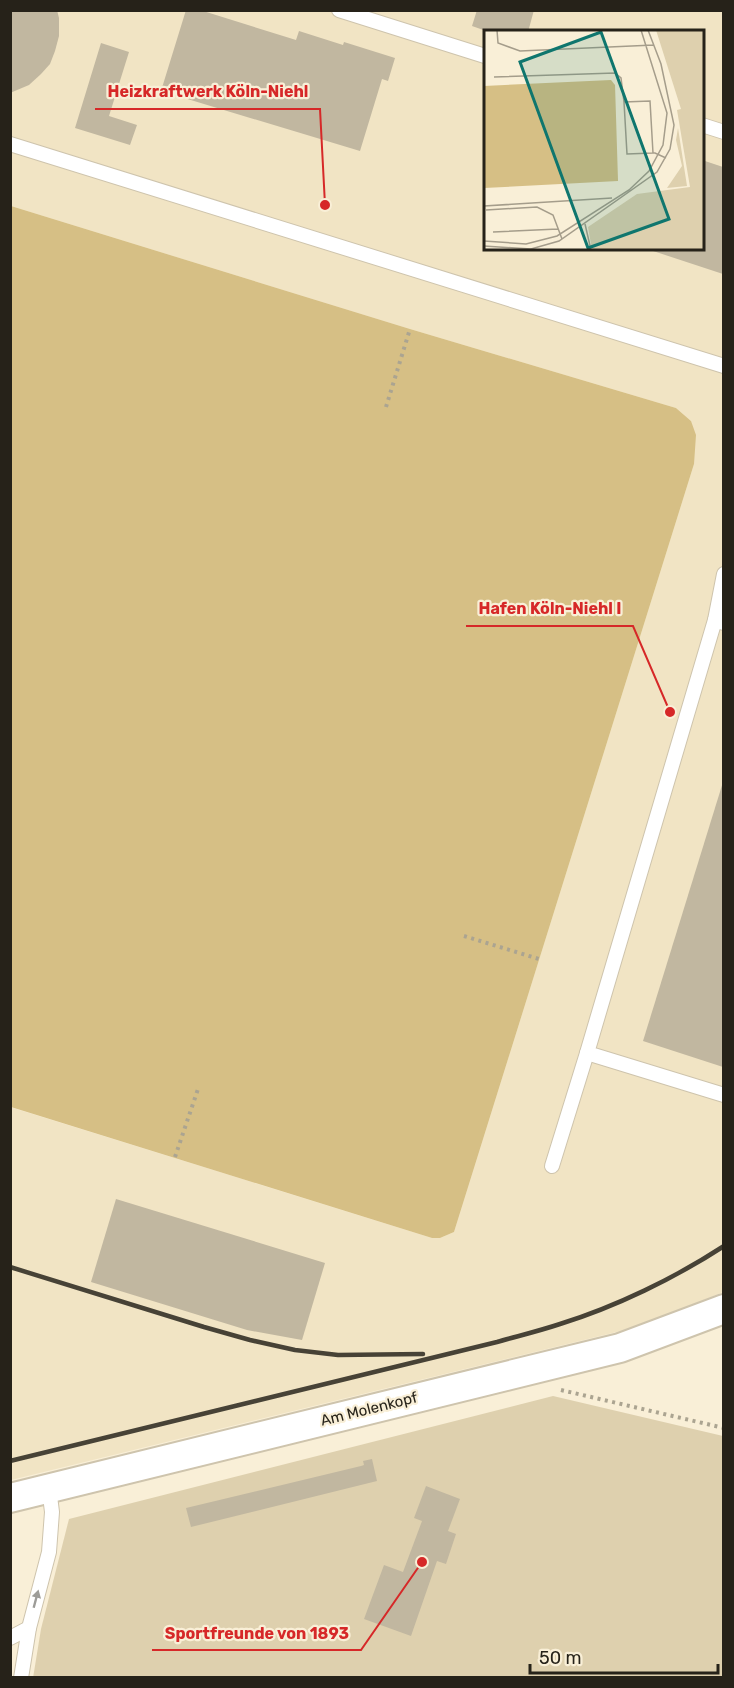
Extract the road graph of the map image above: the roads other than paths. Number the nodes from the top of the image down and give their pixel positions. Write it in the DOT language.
graph roads {
  1 [pos="339,10"];
  2 [pos="484,56"];
  3 [pos="704,126"];
  4 [pos="723,132"];
  5 [pos="10,144"];
  6 [pos="723,366"];
  7 [pos="723,574"];
  8 [pos="719,622"];
  9 [pos="587,1053"];
  10 [pos="723,1095"];
  11 [pos="552,1166"];
  12 [pos="723,1309"];
  13 [pos="49,1488"];
  14 [pos="10,1498"];
  15 [pos="29,1628"];
  16 [pos="10,1638"];
  17 [pos="21,1677"];
  1 -- 2 [label="lane"];
  3 -- 4 [label="lane"];
  5 -- 6 [label="lane"];
  7 -- 8 [label="lane"];
  8 -- 9 [label="lane"];
  9 -- 10 [label="lane"];
  9 -- 11 [label="lane"];
  12 -- 13 [label="street, Am Molenkopf"];
  13 -- 14 [label="street, Am Molenkopf"];
  15 -- 13 [label="lane, one-way"];
  15 -- 16 [label="lane"];
  15 -- 17 [label="lane"];
}
